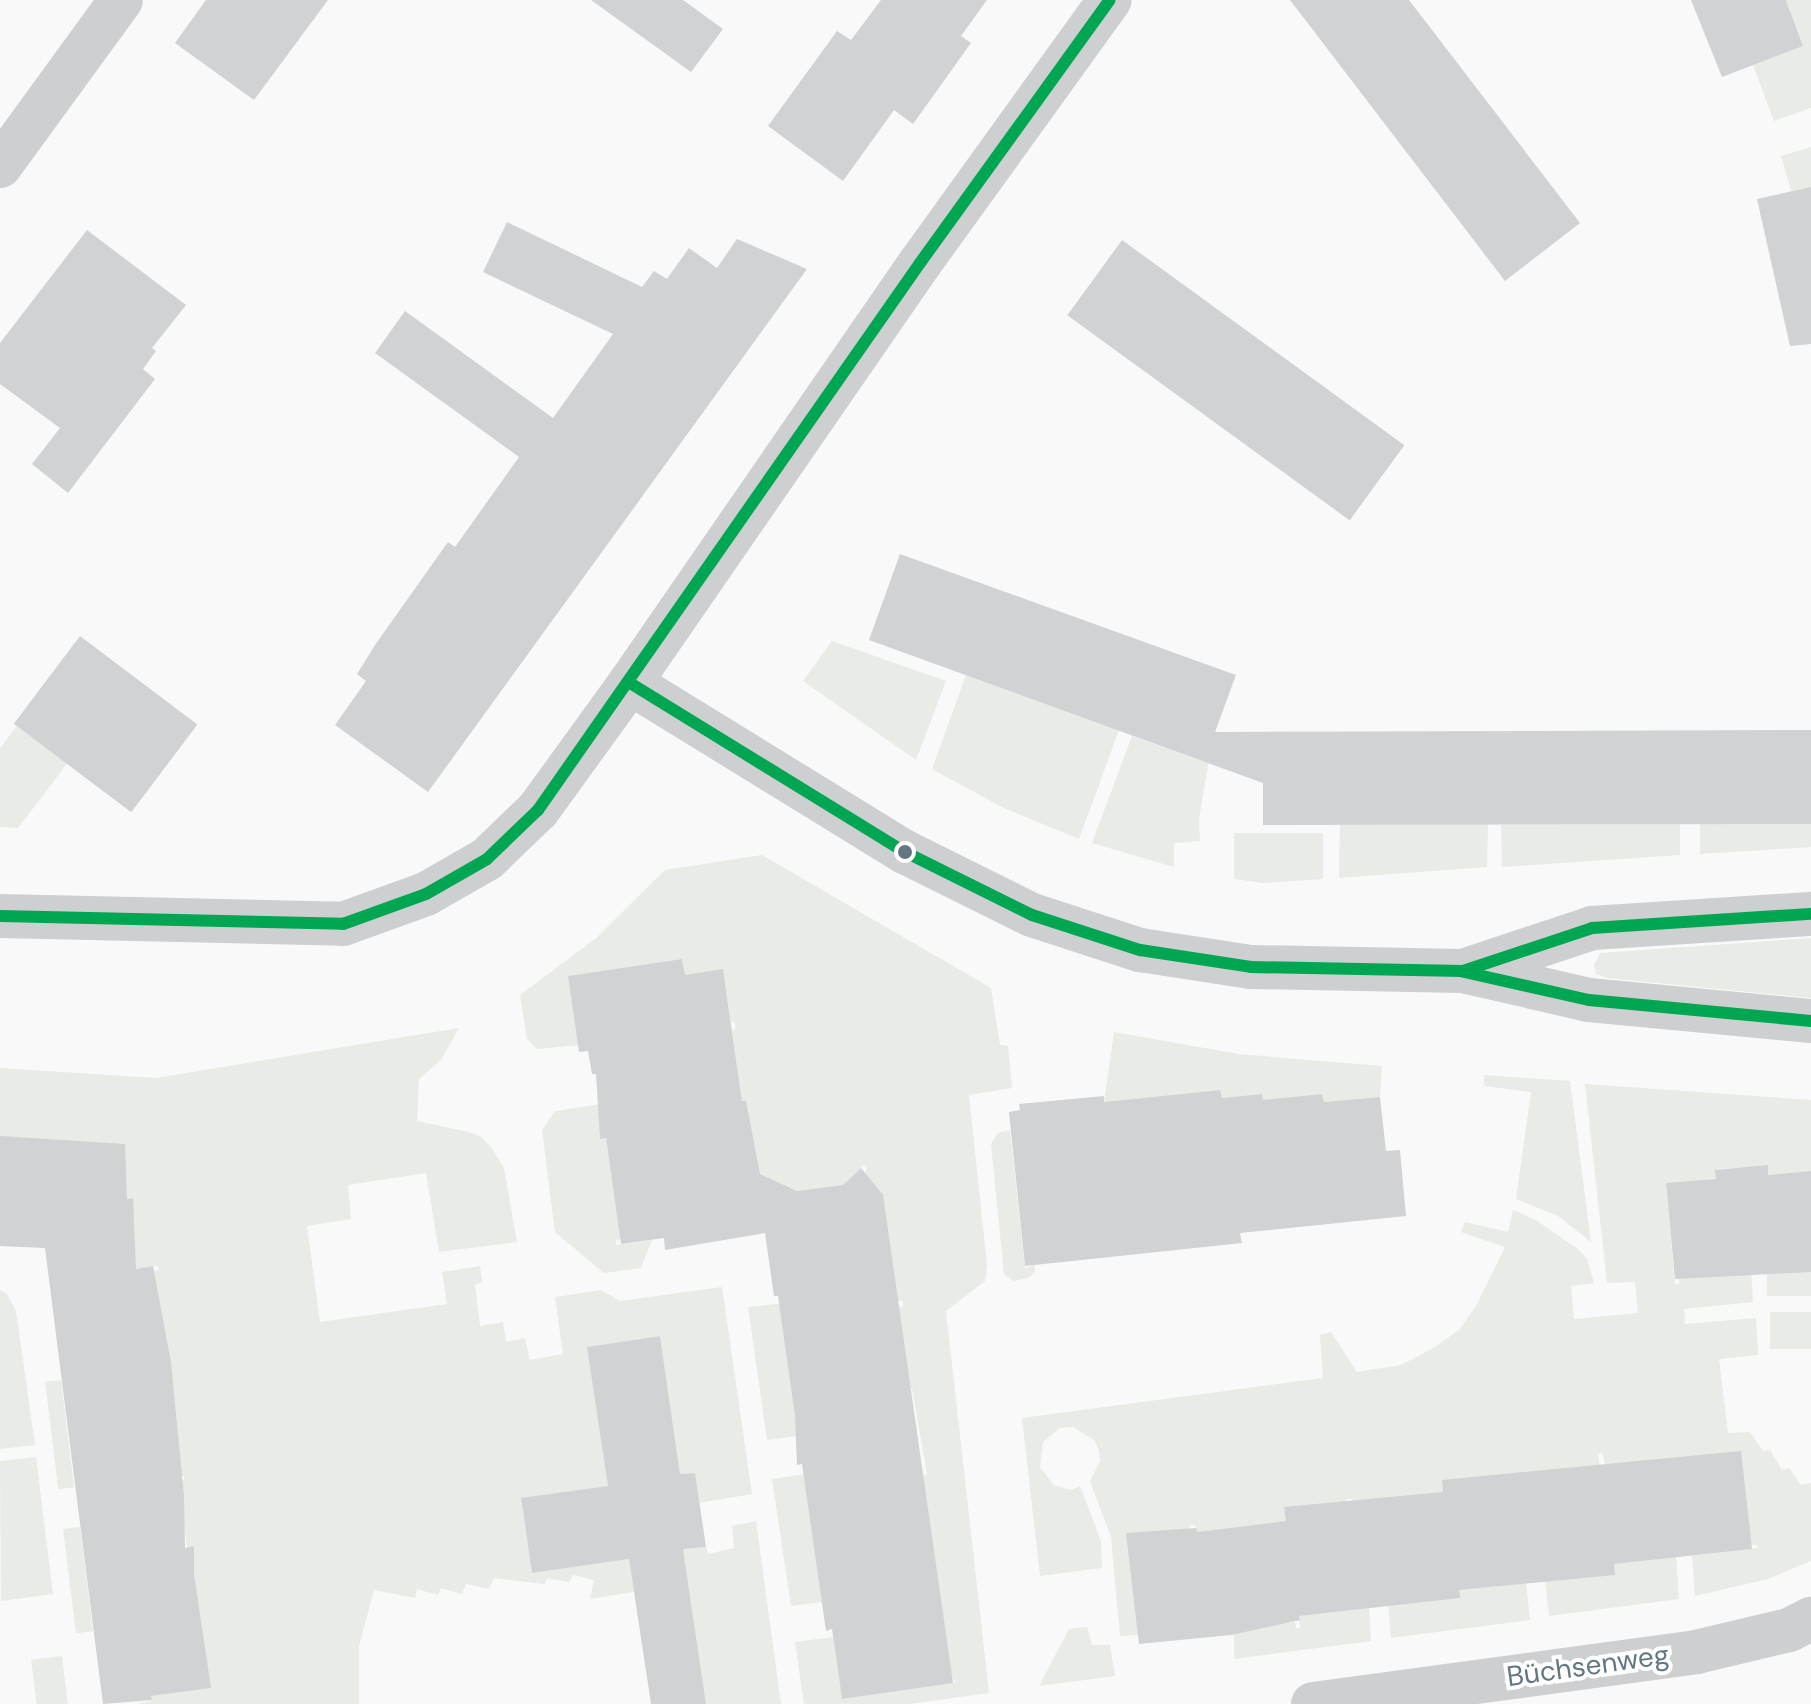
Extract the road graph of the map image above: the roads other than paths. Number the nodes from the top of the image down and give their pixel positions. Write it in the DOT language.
graph roads {
  1 [pos="121,0"];
  2 [pos="1110,0"];
  3 [pos="0,166"];
  4 [pos="630,683"];
  5 [pos="1811,914"];
  6 [pos="0,916"];
  7 [pos="1463,971"];
  8 [pos="1811,1021"];
  9 [pos="1811,1619"];
  10 [pos="1313,1704"];
  1 -- 3 [label="street"];
  2 -- 4 [label="street"];
  4 -- 6 [label="street"];
  4 -- 7 [label="street"];
  5 -- 7 [label="street"];
  7 -- 8 [label="street"];
  9 -- 10 [label="street, Büchsenweg"];
}
